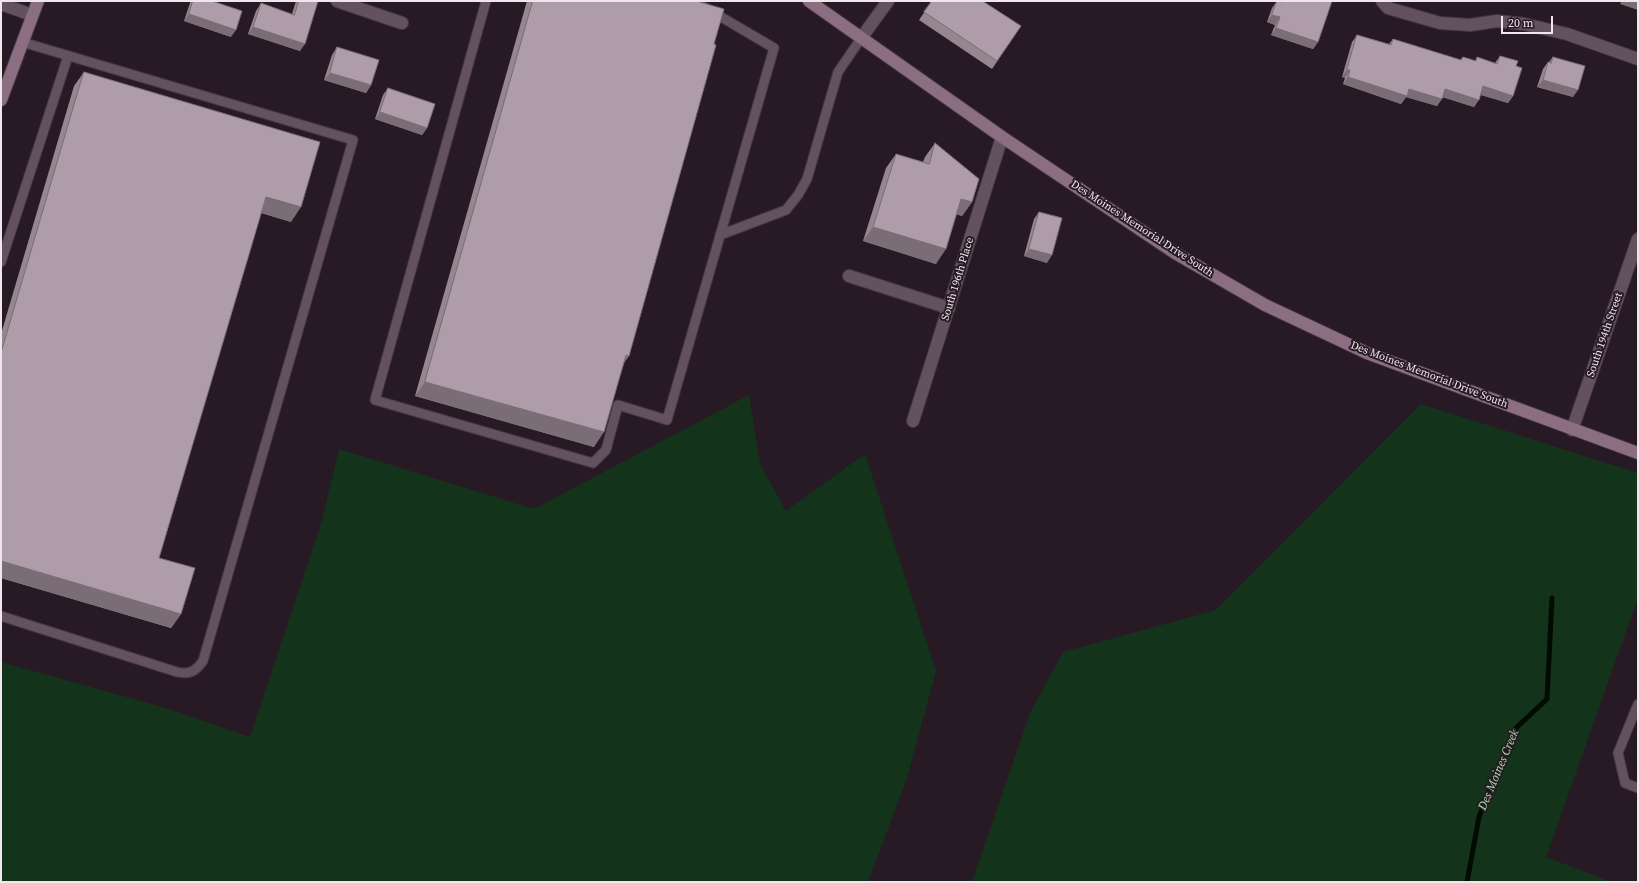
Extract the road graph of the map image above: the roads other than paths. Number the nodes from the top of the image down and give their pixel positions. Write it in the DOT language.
graph roads {
  1 [pos="38,1"];
  2 [pos="337,1"];
  3 [pos="486,1"];
  4 [pos="694,1"];
  5 [pos="810,1"];
  6 [pos="888,1"];
  7 [pos="1382,1"];
  8 [pos="1,4"];
  9 [pos="32,15"];
  10 [pos="402,23"];
  11 [pos="862,37"];
  12 [pos="22,42"];
  13 [pos="68,56"];
  14 [pos="1638,59"];
  15 [pos="1,100"];
  16 [pos="1002,137"];
  17 [pos="720,235"];
  18 [pos="1638,240"];
  19 [pos="1,262"];
  20 [pos="849,276"];
  21 [pos="949,308"];
  22 [pos="913,421"];
  23 [pos="1572,430"];
  24 [pos="1638,453"];
  25 [pos="1,616"];
  26 [pos="1638,704"];
  27 [pos="1638,788"];
  1 -- 9 [label="main road"];
  2 -- 10 [label="street"];
  3 -- 17 [label="lane"];
  4 -- 17 [label="lane"];
  5 -- 11 [label="main road, Des Moines Memorial Drive South"];
  6 -- 11 [label="street"];
  7 -- 14 [label="street"];
  8 -- 9 [label="street"];
  9 -- 12 [label="main road"];
  11 -- 16 [label="main road, Des Moines Memorial Drive South"];
  11 -- 17 [label="lane"];
  12 -- 13 [label="lane"];
  12 -- 15 [label="main road"];
  13 -- 19 [label="lane"];
  13 -- 25 [label="lane"];
  16 -- 21 [label="street, South 196th Place"];
  16 -- 23 [label="main road, Des Moines Memorial Drive South"];
  18 -- 23 [label="street, South 194th Street"];
  20 -- 21 [label="street"];
  21 -- 22 [label="street, South 196th Place"];
  23 -- 24 [label="main road, Des Moines Memorial Drive South"];
  26 -- 27 [label="lane"];
}
